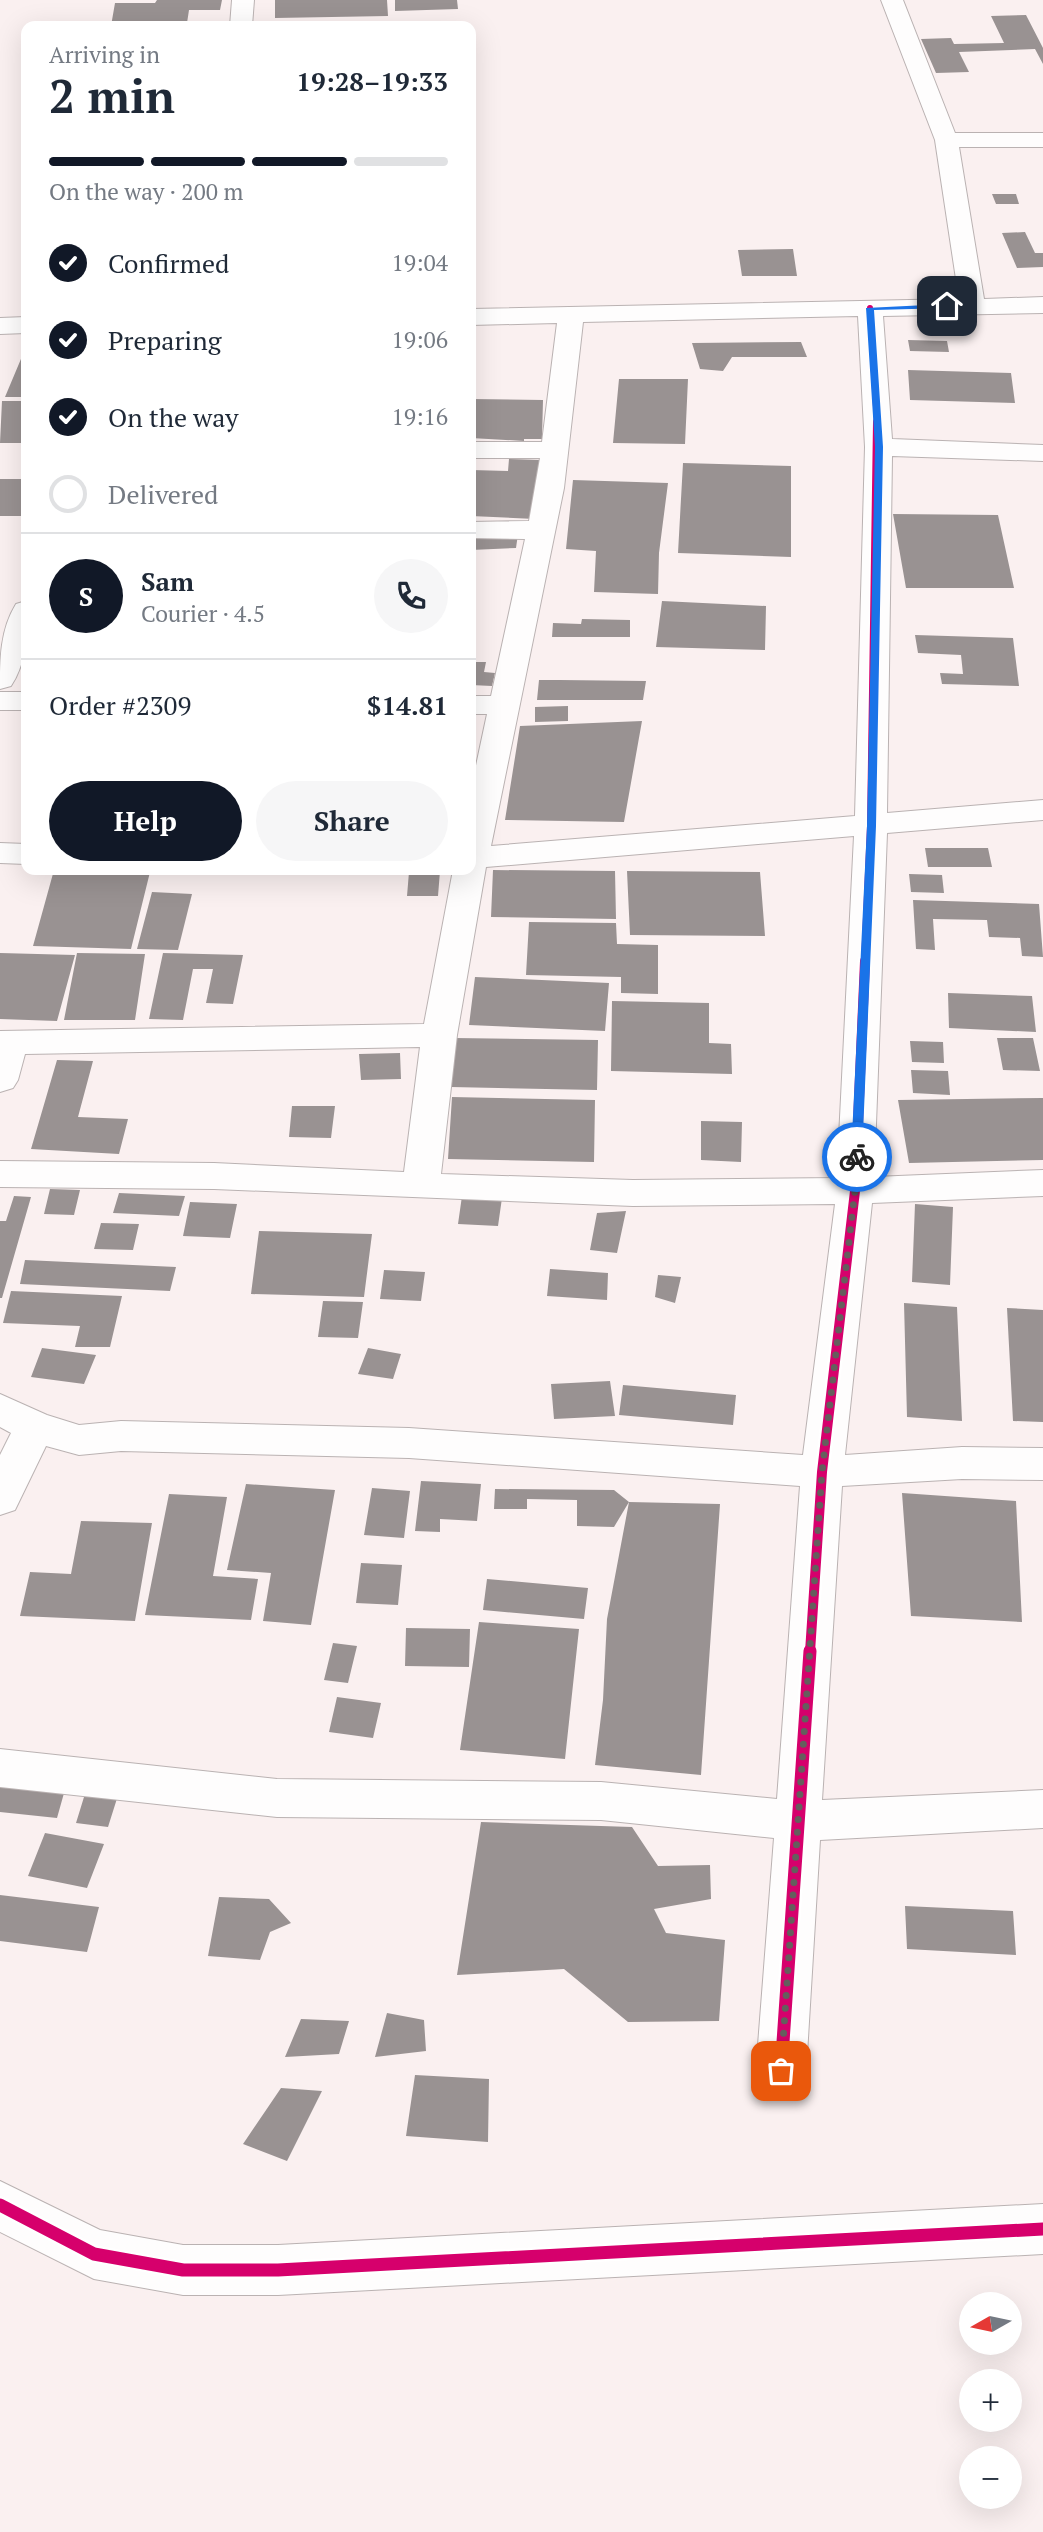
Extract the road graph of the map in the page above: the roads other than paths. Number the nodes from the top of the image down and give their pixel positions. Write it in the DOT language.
graph roads {
  1 [pos="243,0"];
  2 [pos="892,0"];
  3 [pos="241,21"];
  4 [pos="946,140"];
  5 [pos="1043,140"];
  6 [pos="1043,304"];
  7 [pos="973,306"];
  8 [pos="870,308"];
  9 [pos="571,315"];
  10 [pos="476,317"];
  11 [pos="21,325"];
  12 [pos="0,326"];
  13 [pos="879,447"];
  14 [pos="476,450"];
  15 [pos="555,450"];
  16 [pos="1043,453"];
  17 [pos="476,530"];
  18 [pos="542,530"];
  19 [pos="18,622"];
  20 [pos="0,680"];
  21 [pos="0,701"];
  22 [pos="21,701"];
  23 [pos="476,705"];
  24 [pos="504,705"];
  25 [pos="1043,810"];
  26 [pos="871,826"];
  27 [pos="476,839"];
  28 [pos="0,853"];
  29 [pos="21,853"];
  30 [pos="476,863"];
  31 [pos="469,875"];
  32 [pos="439,1035"];
  33 [pos="5,1043"];
  34 [pos="0,1080"];
  35 [pos="0,1174"];
  36 [pos="1043,1184"];
  37 [pos="421,1186"];
  38 [pos="855,1191"];
  39 [pos="17,1418"];
  40 [pos="1043,1464"];
  41 [pos="822,1472"];
  42 [pos="0,1499"];
  43 [pos="0,1769"];
  44 [pos="1043,1809"];
  45 [pos="799,1821"];
  46 [pos="781,2071"];
  47 [pos="0,2205"];
  48 [pos="1043,2229"];
  1 -- 3 [label="street"];
  2 -- 4 [label="street"];
  4 -- 5 [label="street"];
  4 -- 7 [label="street"];
  6 -- 7 [label="street"];
  7 -- 8 [label="street"];
  8 -- 9 [label="street"];
  8 -- 13 [label="street"];
  9 -- 10 [label="street"];
  9 -- 15 [label="street"];
  11 -- 12 [label="street"];
  13 -- 16 [label="street"];
  13 -- 26 [label="street"];
  14 -- 15 [label="street"];
  15 -- 18 [label="street"];
  17 -- 18 [label="street"];
  18 -- 24 [label="street"];
  19 -- 20 [label="street"];
  21 -- 22 [label="street"];
  23 -- 24 [label="street"];
  24 -- 27 [label="street"];
  25 -- 26 [label="street"];
  26 -- 30 [label="street"];
  26 -- 38 [label="street"];
  28 -- 29 [label="street"];
  31 -- 32 [label="street"];
  32 -- 33 [label="street"];
  32 -- 37 [label="street"];
  33 -- 34 [label="street"];
  35 -- 37 [label="street"];
  36 -- 38 [label="street"];
  37 -- 38 [label="street"];
  38 -- 41 [label="street"];
  39 -- 41 [label="street"];
  39 -- 42 [label="street"];
  40 -- 41 [label="street"];
  41 -- 45 [label="street"];
  43 -- 45 [label="street"];
  44 -- 45 [label="street"];
  45 -- 46 [label="street"];
  47 -- 48 [label="street"];
}
